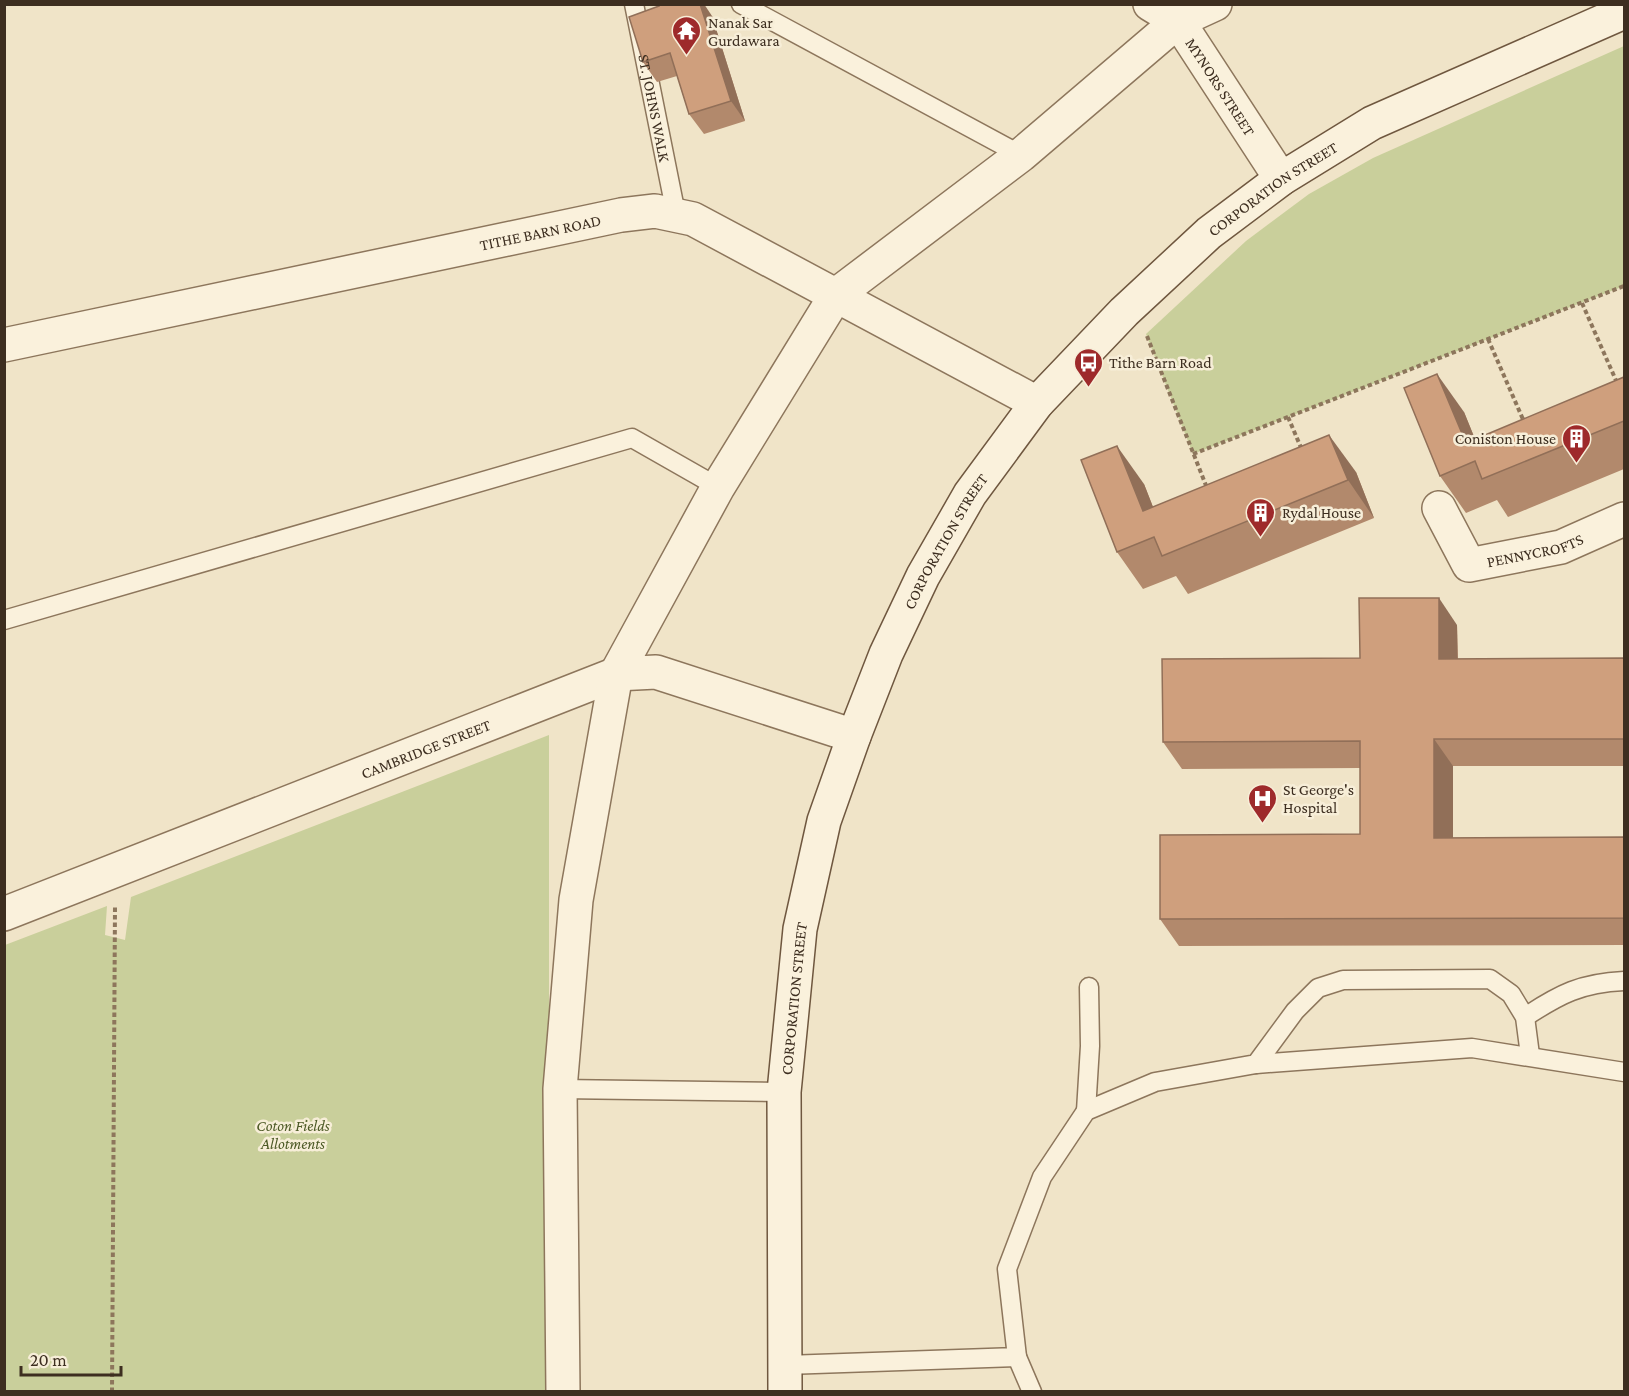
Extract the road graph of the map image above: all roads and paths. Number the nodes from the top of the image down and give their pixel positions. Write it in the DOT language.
graph roads {
  1 [pos="634,4"];
  2 [pos="741,4"];
  3 [pos="1150,4"];
  4 [pos="1215,4"];
  5 [pos="1624,12"];
  6 [pos="1178,21"];
  7 [pos="1021,155"];
  8 [pos="1281,179"];
  9 [pos="676,214"];
  10 [pos="1624,286"];
  11 [pos="836,295"];
  12 [pos="1582,303"];
  13 [pos="1124,312"];
  14 [pos="1488,339"];
  15 [pos="4,345"];
  16 [pos="1620,388"];
  17 [pos="1036,403"];
  18 [pos="1288,417"];
  19 [pos="1526,427"];
  20 [pos="1193,454"];
  21 [pos="1305,458"];
  22 [pos="718,487"];
  23 [pos="1210,496"];
  24 [pos="1439,508"];
  25 [pos="1624,519"];
  26 [pos="4,620"];
  27 [pos="616,674"];
  28 [pos="854,736"];
  29 [pos="115,870"];
  30 [pos="4,914"];
  31 [pos="1624,981"];
  32 [pos="1089,987"];
  33 [pos="1525,1017"];
  34 [pos="1530,1055"];
  35 [pos="1256,1064"];
  36 [pos="1624,1072"];
  37 [pos="560,1089"];
  38 [pos="784,1092"];
  39 [pos="1086,1111"];
  40 [pos="1017,1357"];
  41 [pos="785,1378"];
  42 [pos="112,1392"];
  43 [pos="562,1392"];
  44 [pos="1032,1392"];
  1 -- 9 [label="lane, ST. JOHNS WALK"];
  2 -- 7 [label="lane"];
  3 -- 6 [label="street, MYNORS STREET"];
  4 -- 6 [label="street"];
  5 -- 8 [label="street, CORPORATION STREET"];
  6 -- 7 [label="street"];
  6 -- 8 [label="street, MYNORS STREET"];
  7 -- 11 [label="street"];
  8 -- 13 [label="street, CORPORATION STREET"];
  9 -- 11 [label="street, TITHE BARN ROAD"];
  9 -- 15 [label="street, TITHE BARN ROAD"];
  10 -- 12 [label="path"];
  11 -- 17 [label="street, TITHE BARN ROAD"];
  11 -- 22 [label="street"];
  12 -- 14 [label="path"];
  12 -- 16 [label="path"];
  13 -- 17 [label="street, CORPORATION STREET"];
  13 -- 20 [label="path"];
  14 -- 18 [label="path"];
  14 -- 19 [label="path"];
  17 -- 28 [label="street, CORPORATION STREET"];
  18 -- 20 [label="path"];
  18 -- 21 [label="path"];
  20 -- 23 [label="path"];
  22 -- 26 [label="lane"];
  22 -- 27 [label="street"];
  24 -- 25 [label="street, PENNYCROFTS"];
  27 -- 28 [label="street, CAMBRIDGE STREET"];
  27 -- 29 [label="street, CAMBRIDGE STREET"];
  27 -- 37 [label="street"];
  28 -- 38 [label="street, CORPORATION STREET"];
  29 -- 30 [label="street, CAMBRIDGE STREET"];
  29 -- 42 [label="path"];
  31 -- 33 [label="lane"];
  32 -- 39 [label="lane"];
  33 -- 34 [label="lane"];
  33 -- 35 [label="lane"];
  34 -- 35 [label="lane"];
  34 -- 36 [label="lane"];
  35 -- 39 [label="lane"];
  37 -- 38 [label="lane"];
  37 -- 43 [label="street"];
  38 -- 41 [label="street, CORPORATION STREET"];
  39 -- 40 [label="lane"];
  40 -- 41 [label="lane"];
  40 -- 44 [label="lane"];
}
